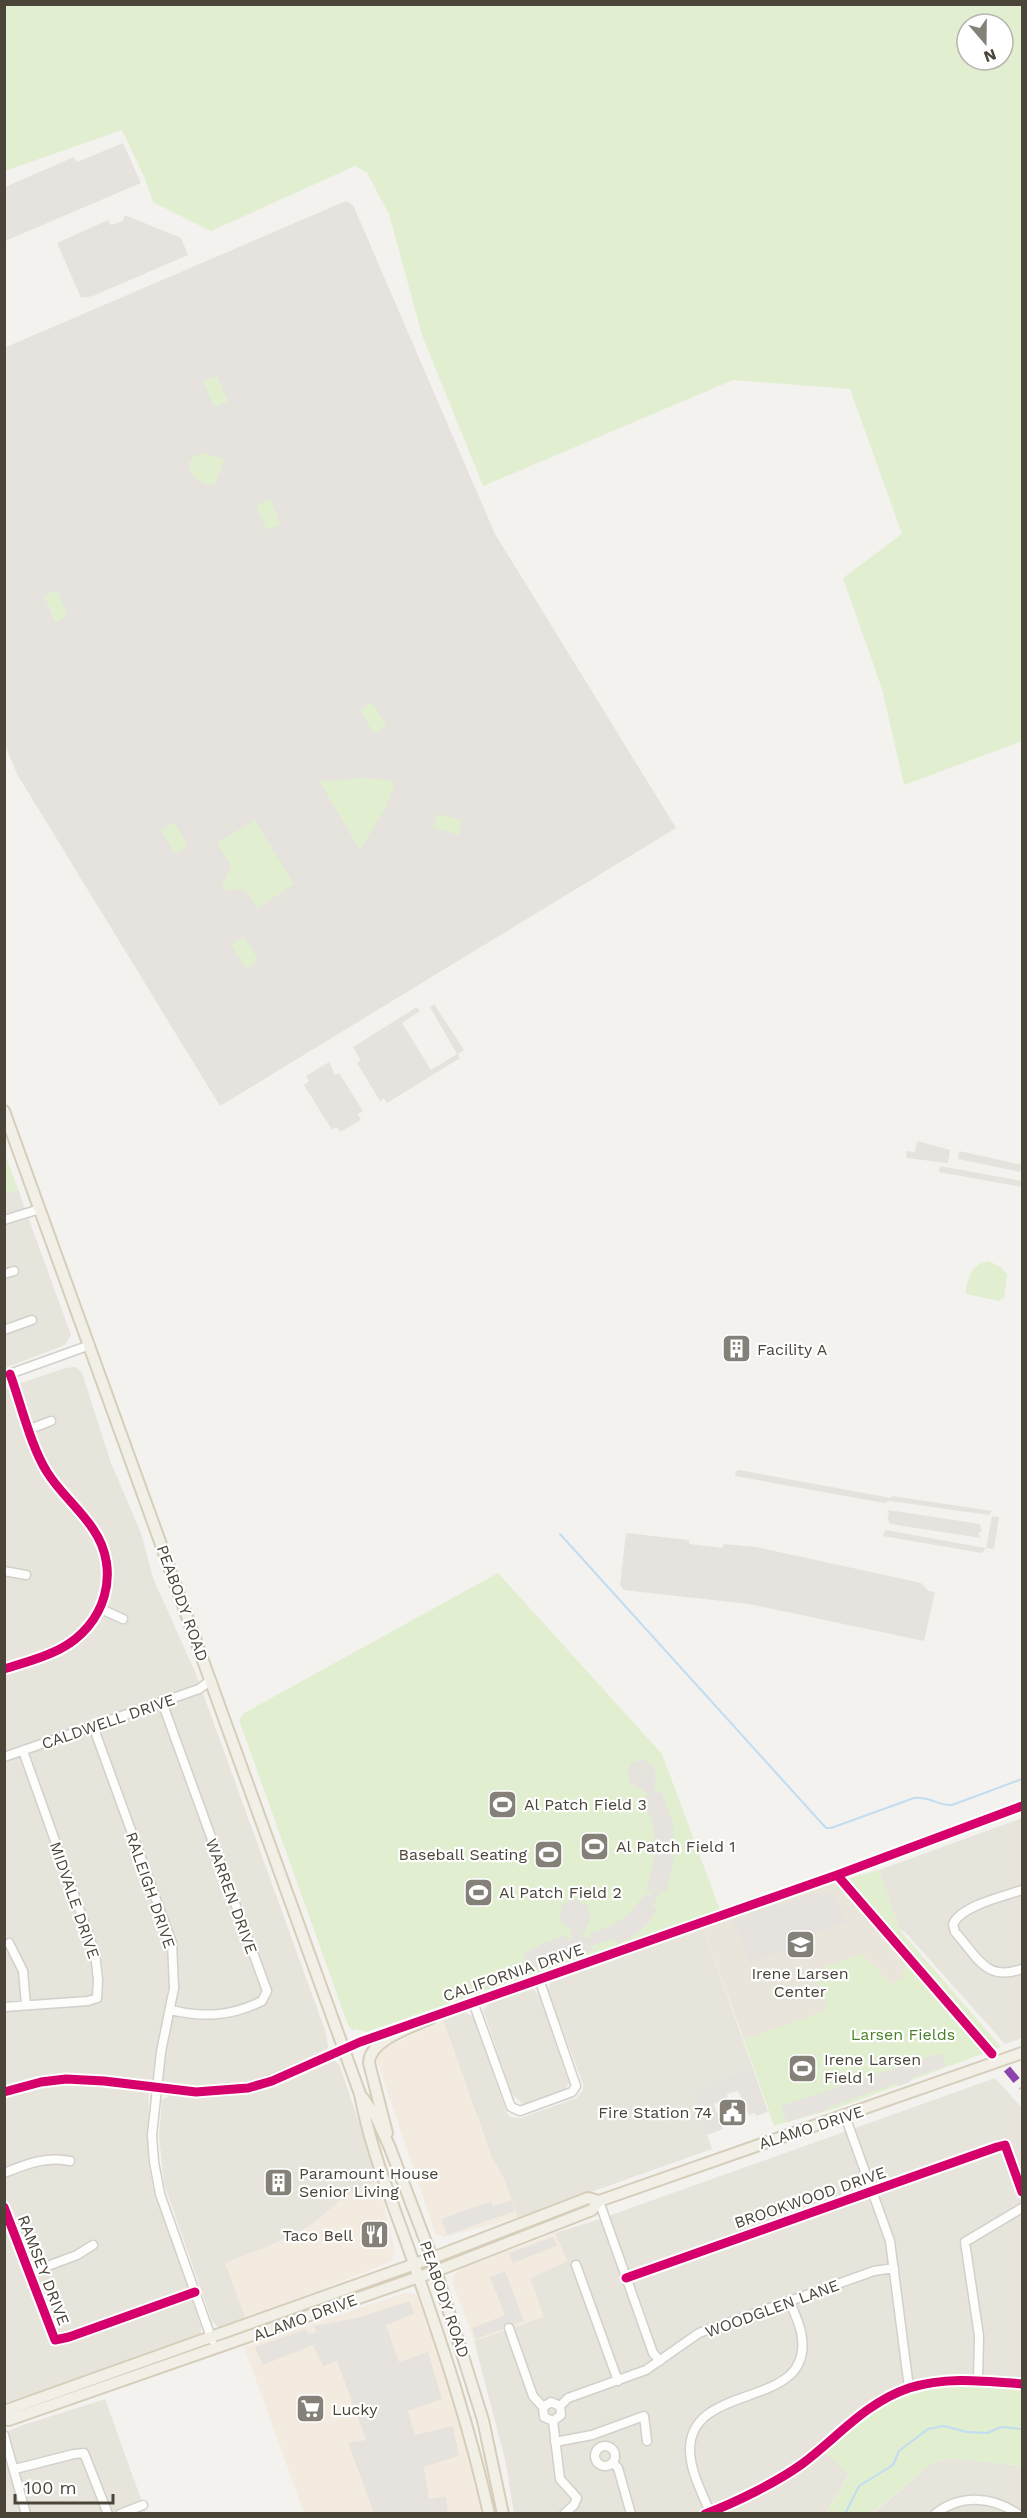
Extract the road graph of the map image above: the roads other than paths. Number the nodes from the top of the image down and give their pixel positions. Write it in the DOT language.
graph roads {
  1 [pos="4,1111"];
  2 [pos="40,1209"];
  3 [pos="4,1220"];
  4 [pos="14,1271"];
  5 [pos="4,1274"];
  6 [pos="32,1320"];
  7 [pos="4,1330"];
  8 [pos="90,1345"];
  9 [pos="7,1375"];
  10 [pos="51,1421"];
  11 [pos="30,1429"];
  12 [pos="4,1571"];
  13 [pos="26,1575"];
  14 [pos="101,1609"];
  15 [pos="123,1618"];
  16 [pos="4,1669"];
  17 [pos="210,1680"];
  18 [pos="162,1702"];
  19 [pos="93,1726"];
  20 [pos="23,1751"];
  21 [pos="4,1757"];
  22 [pos="1023,1806"];
  23 [pos="1023,1890"];
  24 [pos="9,1943"];
  25 [pos="1023,1969"];
  26 [pos="538,1979"];
  27 [pos="473,2002"];
  28 [pos="26,2005"];
  29 [pos="4,2007"];
  30 [pos="171,2010"];
  31 [pos="431,2018"];
  32 [pos="344,2048"];
  33 [pos="1023,2054"];
  34 [pos="158,2088"];
  35 [pos="4,2092"];
  36 [pos="360,2094"];
  37 [pos="845,2116"];
  38 [pos="390,2148"];
  39 [pos="70,2161"];
  40 [pos="4,2173"];
  41 [pos="873,2190"];
  42 [pos="1023,2192"];
  43 [pos="599,2201"];
  44 [pos="4,2207"];
  45 [pos="1023,2208"];
  46 [pos="93,2245"];
  47 [pos="432,2258"];
  48 [pos="415,2265"];
  49 [pos="576,2265"];
  50 [pos="894,2268"];
  51 [pos="436,2271"];
  52 [pos="29,2273"];
  53 [pos="419,2277"];
  54 [pos="626,2277"];
  55 [pos="195,2292"];
  56 [pos="790,2301"];
  57 [pos="509,2328"];
  58 [pos="211,2337"];
  59 [pos="216,2349"];
  60 [pos="660,2361"];
  61 [pos="978,2380"];
  62 [pos="618,2381"];
  63 [pos="1023,2384"];
  64 [pos="909,2388"];
  65 [pos="560,2406"];
  66 [pos="543,2408"];
  67 [pos="4,2411"];
  68 [pos="4,2419"];
  69 [pos="553,2421"];
  70 [pos="4,2435"];
  71 [pos="647,2441"];
  72 [pos="555,2442"];
  73 [pos="613,2463"];
  74 [pos="15,2469"];
  75 [pos="143,2505"];
  76 [pos="707,2513"];
  77 [pos="26,2514"];
  78 [pos="108,2514"];
  79 [pos="120,2514"];
  80 [pos="489,2514"];
  81 [pos="503,2514"];
  82 [pos="564,2514"];
  83 [pos="631,2514"];
  84 [pos="935,2514"];
  85 [pos="1018,2514"];
  1 -- 2 [label="main road, PEABODY ROAD"];
  2 -- 3 [label="street"];
  2 -- 8 [label="main road, PEABODY ROAD"];
  4 -- 5 [label="street"];
  6 -- 7 [label="street"];
  8 -- 9 [label="street"];
  8 -- 17 [label="main road, PEABODY ROAD"];
  9 -- 11 [label="street"];
  10 -- 11 [label="street"];
  11 -- 14 [label="street"];
  12 -- 13 [label="street"];
  14 -- 15 [label="street"];
  14 -- 16 [label="street"];
  17 -- 18 [label="street, CALDWELL DRIVE"];
  17 -- 32 [label="main road, PEABODY ROAD"];
  18 -- 19 [label="street, CALDWELL DRIVE"];
  18 -- 30 [label="street, WARREN DRIVE"];
  19 -- 20 [label="street, CALDWELL DRIVE"];
  19 -- 30 [label="street, RALEIGH DRIVE"];
  20 -- 21 [label="street, CALDWELL DRIVE"];
  20 -- 28 [label="street, MIDVALE DRIVE"];
  22 -- 26 [label="street, CALIFORNIA DRIVE"];
  23 -- 25 [label="street"];
  24 -- 28 [label="street"];
  26 -- 27 [label="street, CALIFORNIA DRIVE"];
  26 -- 27 [label="street"];
  27 -- 31 [label="street, CALIFORNIA DRIVE"];
  28 -- 29 [label="street, MIDVALE DRIVE"];
  30 -- 34 [label="street, RALEIGH DRIVE"];
  31 -- 32 [label="street, CALIFORNIA DRIVE"];
  31 -- 38 [label="main road"];
  32 -- 34 [label="street, CALIFORNIA DRIVE"];
  32 -- 36 [label="main road, PEABODY ROAD"];
  33 -- 37 [label="main road, ALAMO DRIVE"];
  34 -- 35 [label="street, CALIFORNIA DRIVE"];
  34 -- 55 [label="street, RALEIGH DRIVE"];
  36 -- 38 [label="main road, PEABODY ROAD"];
  36 -- 48 [label="main road, PEABODY ROAD"];
  37 -- 41 [label="street"];
  37 -- 43 [label="main road, ALAMO DRIVE"];
  38 -- 47 [label="main road, PEABODY ROAD"];
  39 -- 40 [label="street"];
  41 -- 42 [label="street, BROOKWOOD DRIVE"];
  41 -- 50 [label="street"];
  41 -- 54 [label="street, BROOKWOOD DRIVE"];
  43 -- 47 [label="main road, ALAMO DRIVE"];
  43 -- 51 [label="main road, ALAMO DRIVE"];
  43 -- 54 [label="street"];
  44 -- 52 [label="street, RAMSEY DRIVE"];
  45 -- 61 [label="street"];
  46 -- 52 [label="street"];
  47 -- 48 [label="main road, ALAMO DRIVE"];
  47 -- 51 [label="main road, PEABODY ROAD"];
  48 -- 53 [label="main road, PEABODY ROAD"];
  48 -- 58 [label="main road, ALAMO DRIVE"];
  49 -- 62 [label="street"];
  50 -- 56 [label="street, WOODGLEN LANE"];
  50 -- 64 [label="street"];
  51 -- 53 [label="main road, ALAMO DRIVE"];
  51 -- 81 [label="main road, PEABODY ROAD"];
  52 -- 55 [label="street, RAMSEY DRIVE"];
  53 -- 59 [label="main road, ALAMO DRIVE"];
  53 -- 80 [label="main road, PEABODY ROAD"];
  54 -- 60 [label="street"];
  55 -- 58 [label="street, RALEIGH DRIVE"];
  56 -- 60 [label="street, WOODGLEN LANE"];
  56 -- 76 [label="street"];
  57 -- 66 [label="street"];
  58 -- 59 [label="street, RALEIGH DRIVE"];
  58 -- 67 [label="main road, ALAMO DRIVE"];
  59 -- 68 [label="main road, ALAMO DRIVE"];
  60 -- 62 [label="street, WOODGLEN LANE"];
  61 -- 63 [label="street"];
  61 -- 64 [label="street"];
  62 -- 65 [label="street, WOODGLEN LANE"];
  64 -- 76 [label="street"];
  65 -- 66 [label="street, WOODGLEN LANE"];
  65 -- 69 [label="street"];
  66 -- 69 [label="street"];
  69 -- 72 [label="street"];
  70 -- 74 [label="street"];
  71 -- 72 [label="street"];
  72 -- 82 [label="street"];
  73 -- 83 [label="street"];
  74 -- 77 [label="street"];
  74 -- 78 [label="street"];
  75 -- 79 [label="street"];
  84 -- 85 [label="street"];
}
